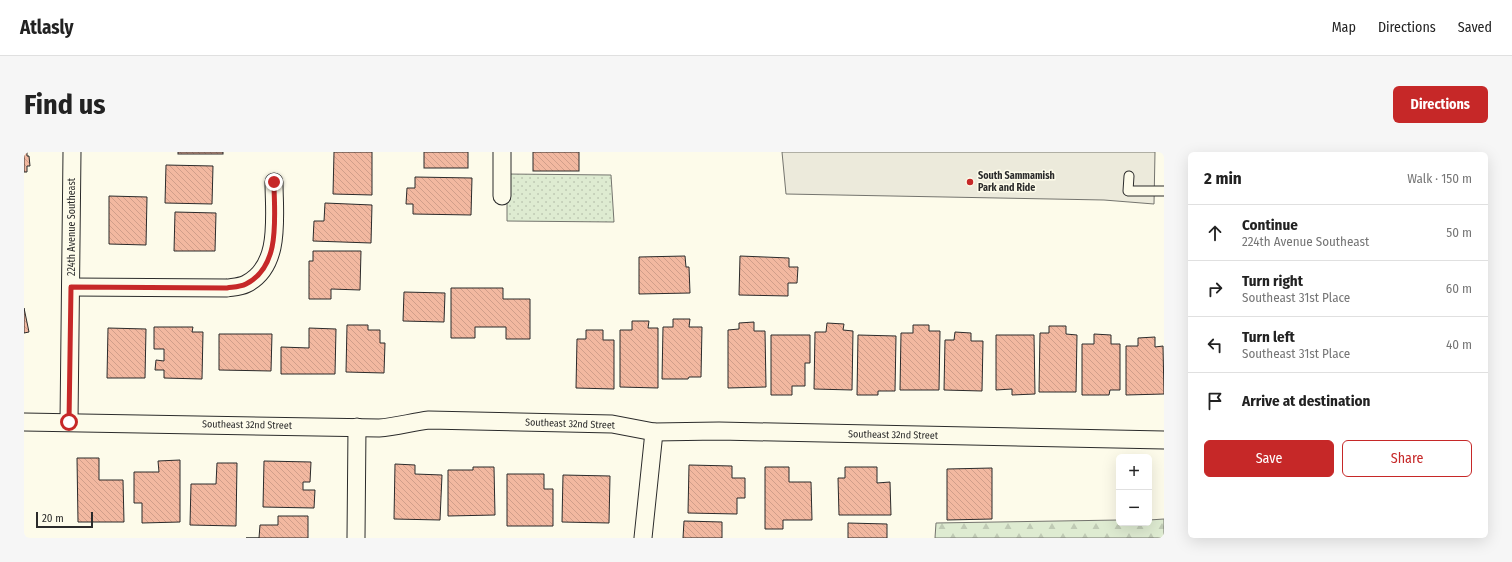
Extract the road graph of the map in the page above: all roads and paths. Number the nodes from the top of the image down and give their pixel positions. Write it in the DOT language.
graph roads {
  1 [pos="72,152"];
  2 [pos="502,152"];
  3 [pos="1129,176"];
  4 [pos="274,182"];
  5 [pos="1164,191"];
  6 [pos="502,196"];
  7 [pos="71,287"];
  8 [pos="24,422"];
  9 [pos="69,422"];
  10 [pos="357,428"];
  11 [pos="654,432"];
  12 [pos="1164,440"];
  13 [pos="356,538"];
  14 [pos="643,538"];
  1 -- 7 [label="street, 224th Avenue Southeast"];
  2 -- 6 [label="street"];
  3 -- 5 [label="lane"];
  4 -- 7 [label="street"];
  7 -- 9 [label="street, 224th Avenue Southeast"];
  8 -- 9 [label="street, Southeast 32nd Street"];
  9 -- 10 [label="street, Southeast 32nd Street"];
  10 -- 11 [label="street, Southeast 32nd Street"];
  10 -- 13 [label="street"];
  11 -- 12 [label="street, Southeast 32nd Street"];
  11 -- 14 [label="street"];
}
